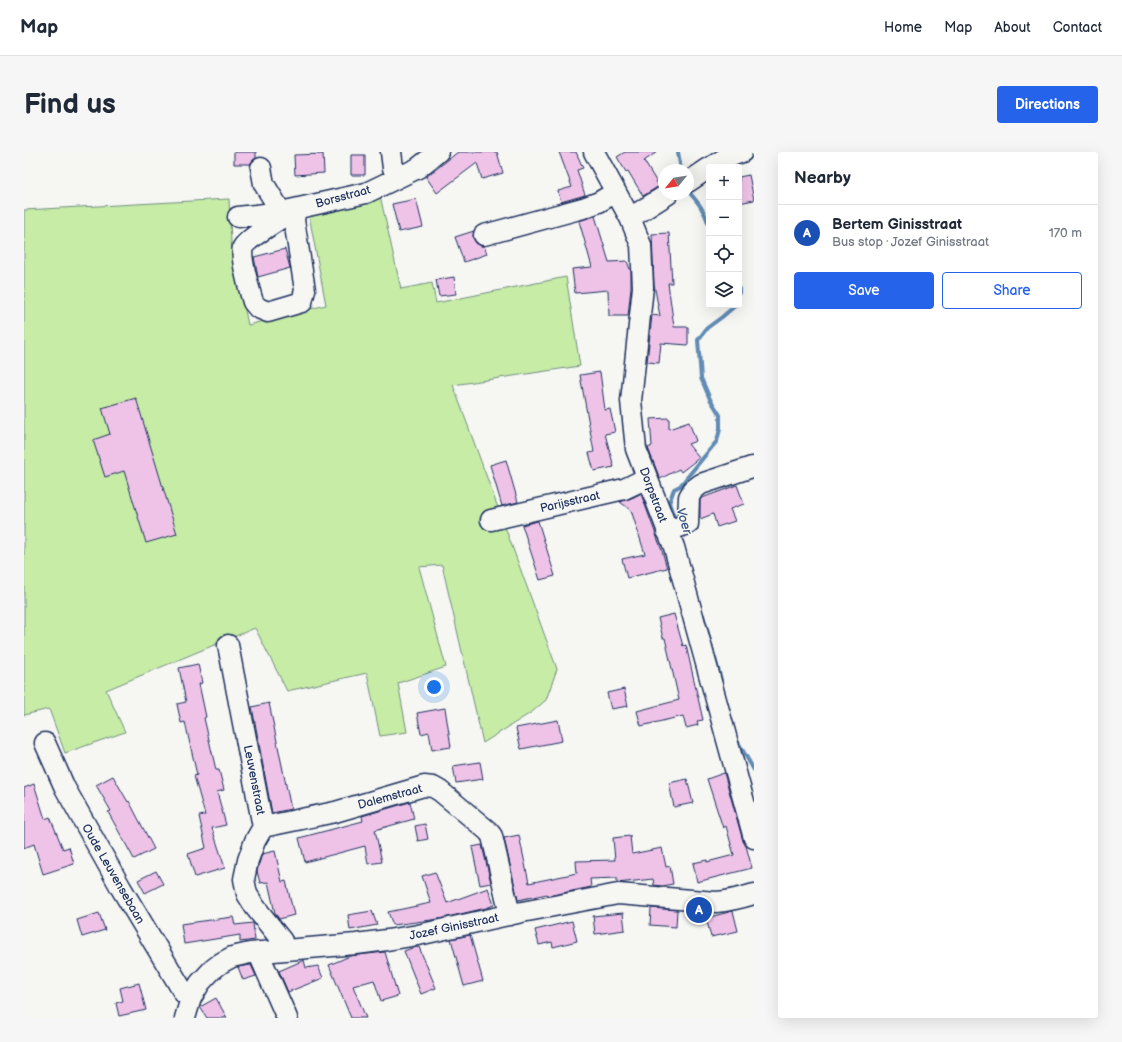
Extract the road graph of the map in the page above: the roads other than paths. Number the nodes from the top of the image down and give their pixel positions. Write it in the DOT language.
graph roads {
  1 [pos="391,152"];
  2 [pos="438,152"];
  3 [pos="594,152"];
  4 [pos="742,152"];
  5 [pos="716,164"];
  6 [pos="261,168"];
  7 [pos="706,170"];
  8 [pos="397,178"];
  9 [pos="694,178"];
  10 [pos="616,192"];
  11 [pos="658,200"];
  12 [pos="289,211"];
  13 [pos="238,217"];
  14 [pos="630,218"];
  15 [pos="484,235"];
  16 [pos="752,467"];
  17 [pos="647,478"];
  18 [pos="490,520"];
  19 [pos="675,529"];
  20 [pos="228,645"];
  21 [pos="45,743"];
  22 [pos="263,827"];
  23 [pos="754,838"];
  24 [pos="754,894"];
  25 [pos="510,915"];
  26 [pos="283,950"];
  27 [pos="258,952"];
  28 [pos="191,998"];
  29 [pos="185,1018"];
  30 [pos="287,1018"];
  1 -- 8 [label="street"];
  2 -- 8 [label="street, Borsstraat"];
  3 -- 10 [label="street, Dorpstraat"];
  4 -- 5 [label="street"];
  6 -- 12 [label="street"];
  7 -- 9 [label="street"];
  8 -- 12 [label="street, Borsstraat"];
  10 -- 14 [label="street, Dorpstraat"];
  10 -- 15 [label="street"];
  11 -- 14 [label="street"];
  12 -- 12 [label="street"];
  12 -- 13 [label="street, Borsstraat"];
  14 -- 17 [label="street, Dorpstraat"];
  16 -- 19 [label="street"];
  17 -- 18 [label="street, Parijsstraat"];
  17 -- 19 [label="street, Dorpstraat"];
  19 -- 23 [label="street, Dorpstraat"];
  20 -- 22 [label="street, Leuvenstraat"];
  21 -- 28 [label="street, Oude Leuvensebaan"];
  22 -- 25 [label="street, Dalemstraat"];
  22 -- 26 [label="street, Leuvenstraat"];
  24 -- 25 [label="street, Jozef Ginisstraat"];
  25 -- 26 [label="street, Jozef Ginisstraat"];
  26 -- 27 [label="street, Jozef Ginisstraat"];
  27 -- 28 [label="street, Jozef Ginisstraat"];
  27 -- 30 [label="street"];
  28 -- 29 [label="street, Jozef Ginisstraat"];
}
